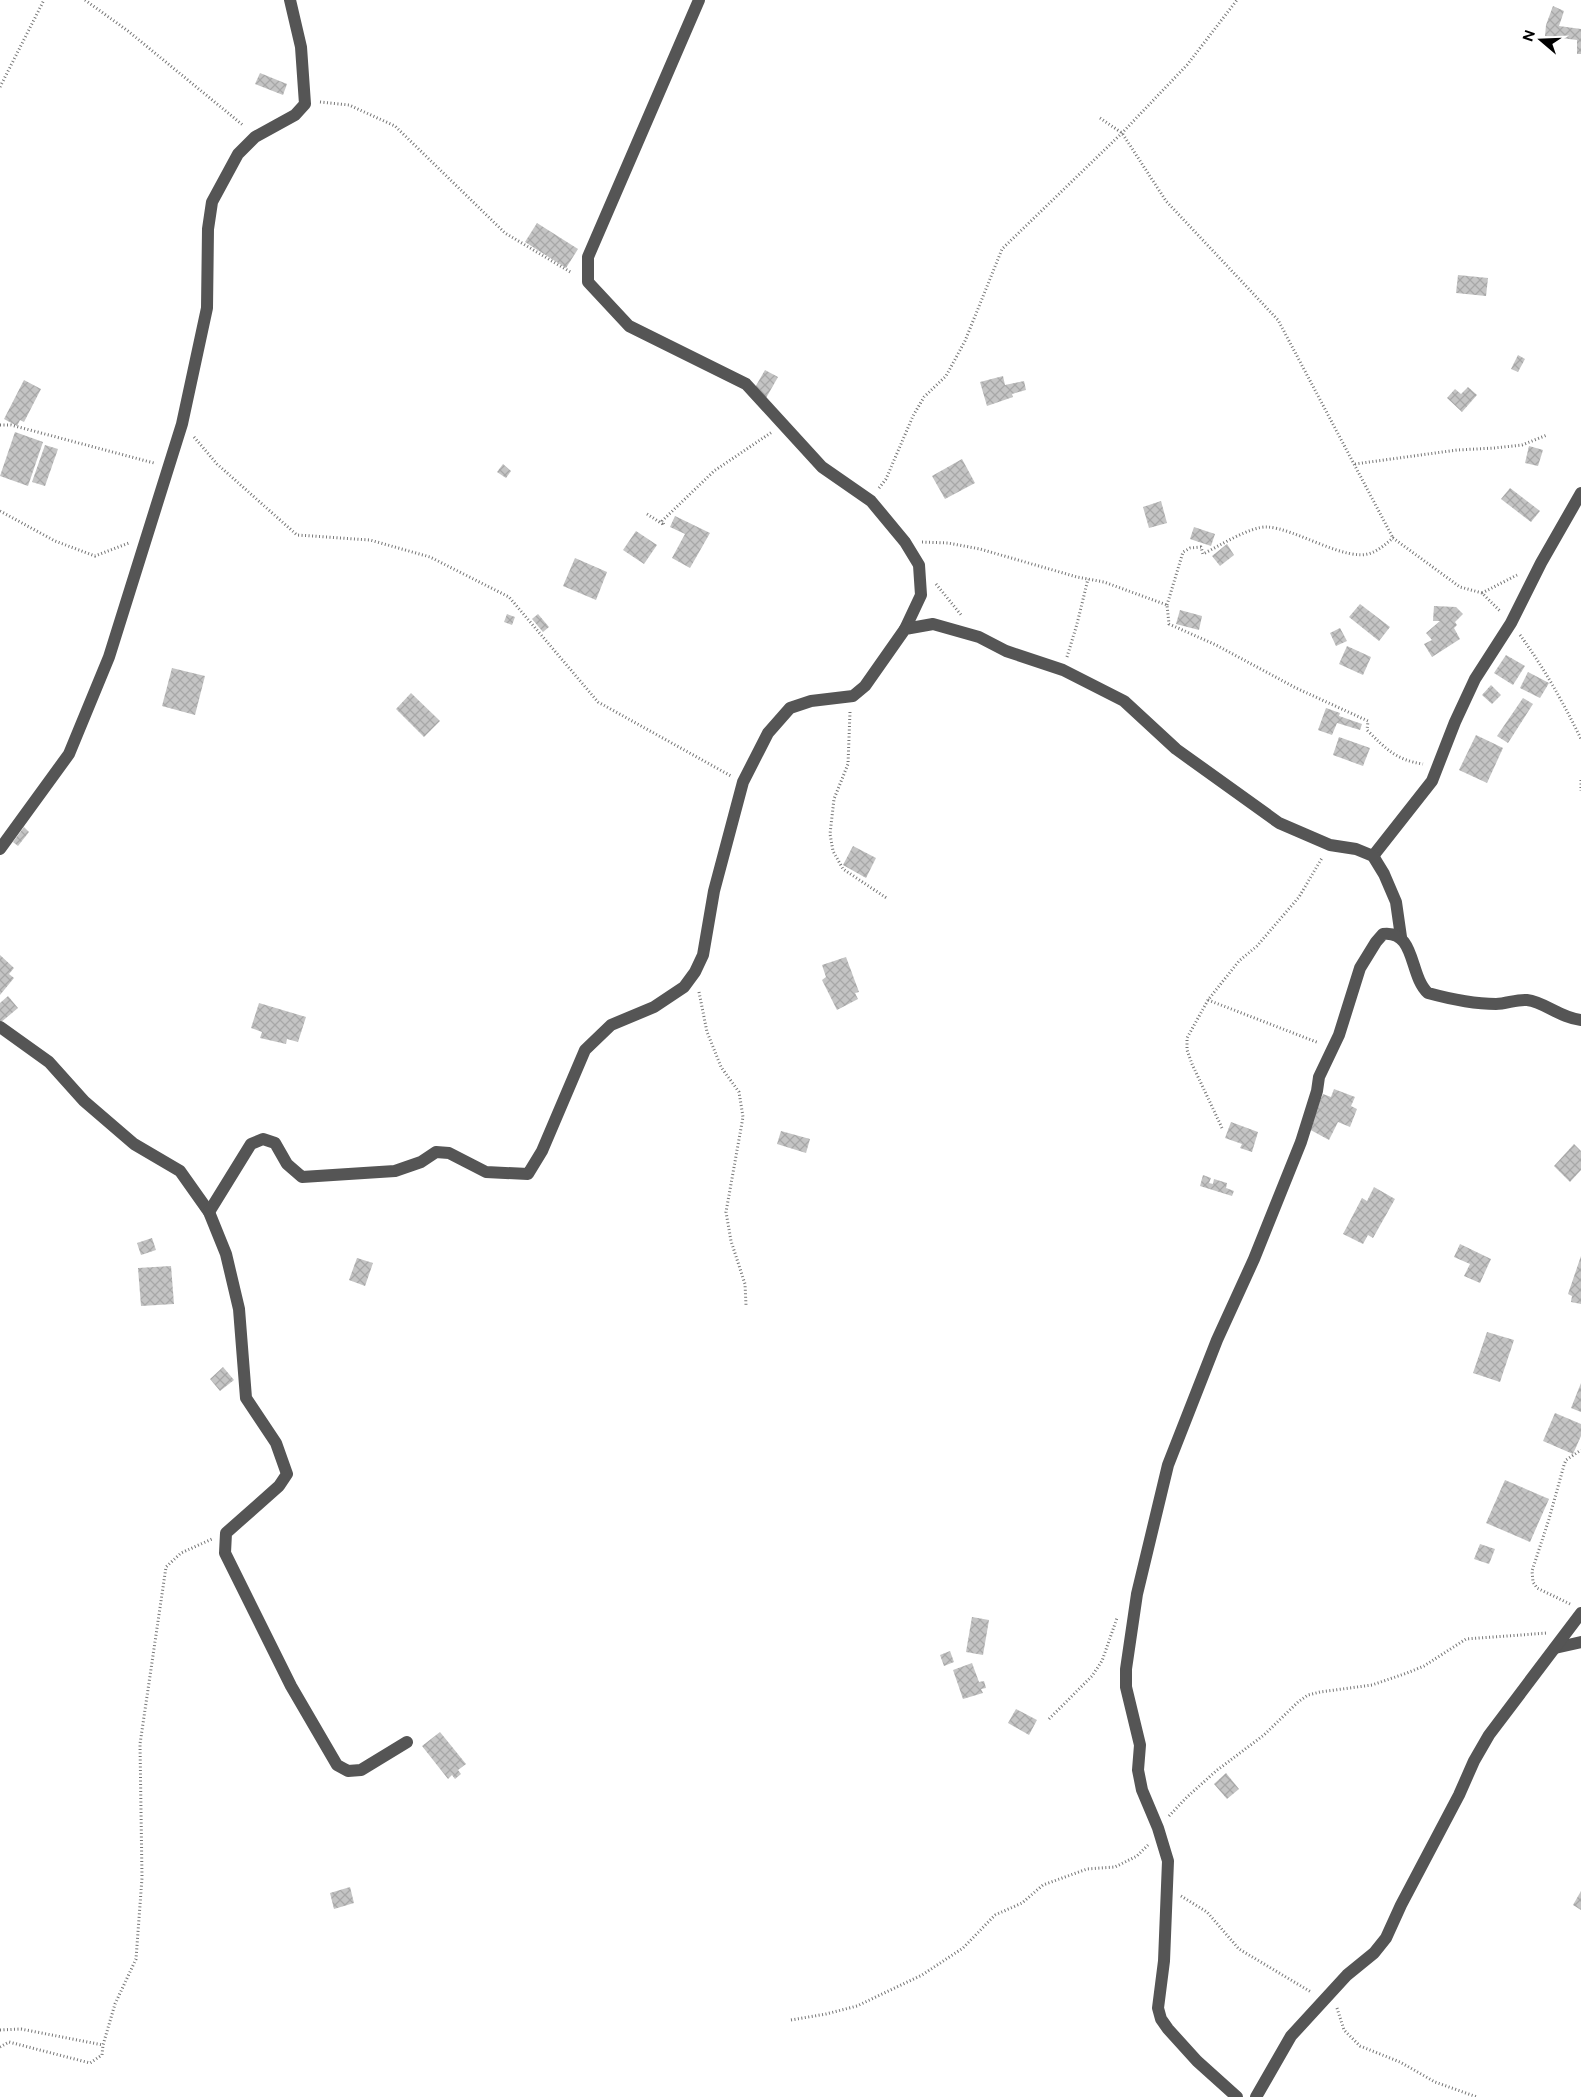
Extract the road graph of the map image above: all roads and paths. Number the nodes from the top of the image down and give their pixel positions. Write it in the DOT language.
graph roads {
  1 [pos="44,0"];
  2 [pos="85,0"];
  3 [pos="290,0"];
  4 [pos="699,0"];
  5 [pos="1237,0"];
  6 [pos="0,86"];
  7 [pos="305,104"];
  8 [pos="1100,118"];
  9 [pos="1122,133"];
  10 [pos="255,137"];
  11 [pos="588,282"];
  12 [pos="182,424"];
  13 [pos="0,425"];
  14 [pos="783,426"];
  15 [pos="1547,435"];
  16 [pos="1355,464"];
  17 [pos="169,466"];
  18 [pos="1581,493"];
  19 [pos="871,502"];
  20 [pos="0,512"];
  21 [pos="647,514"];
  22 [pos="148,536"];
  23 [pos="1393,538"];
  24 [pos="905,542"];
  25 [pos="1541,563"];
  26 [pos="919,565"];
  27 [pos="1088,580"];
  28 [pos="1482,593"];
  29 [pos="1167,605"];
  30 [pos="1511,623"];
  31 [pos="905,629"];
  32 [pos="979,637"];
  33 [pos="1063,670"];
  34 [pos="853,696"];
  35 [pos="1581,739"];
  36 [pos="1439,766"];
  37 [pos="1581,780"];
  38 [pos="743,782"];
  39 [pos="1581,791"];
  40 [pos="1330,845"];
  41 [pos="0,849"];
  42 [pos="1373,856"];
  43 [pos="888,899"];
  44 [pos="1401,937"];
  45 [pos="695,972"];
  46 [pos="1208,1000"];
  47 [pos="1581,1020"];
  48 [pos="0,1027"];
  49 [pos="1333,1049"];
  50 [pos="1222,1128"];
  51 [pos="209,1212"];
  52 [pos="746,1305"];
  53 [pos="1581,1450"];
  54 [pos="226,1532"];
  55 [pos="1577,1609"];
  56 [pos="1119,1616"];
  57 [pos="1566,1631"];
  58 [pos="1581,1642"];
  59 [pos="1555,1648"];
  60 [pos="1049,1719"];
  61 [pos="407,1742"];
  62 [pos="1158,1828"];
  63 [pos="1166,1890"];
  64 [pos="1329,1995"];
  65 [pos="791,2020"];
  66 [pos="0,2030"];
  67 [pos="103,2045"];
  68 [pos="0,2048"];
  69 [pos="1237,2097"];
  70 [pos="1256,2097"];
  71 [pos="1477,2097"];
  1 -- 6 [label="path"];
  2 -- 10 [label="path"];
  3 -- 7 [label="street"];
  4 -- 11 [label="street"];
  5 -- 9 [label="path"];
  7 -- 10 [label="street"];
  7 -- 11 [label="path"];
  8 -- 9 [label="path"];
  9 -- 16 [label="path"];
  9 -- 19 [label="path"];
  10 -- 12 [label="street"];
  11 -- 14 [label="street"];
  12 -- 17 [label="street"];
  12 -- 38 [label="path"];
  13 -- 17 [label="path"];
  14 -- 19 [label="street"];
  14 -- 21 [label="path"];
  15 -- 16 [label="path"];
  16 -- 23 [label="path"];
  17 -- 22 [label="street"];
  18 -- 25 [label="street"];
  19 -- 24 [label="street"];
  20 -- 22 [label="path"];
  22 -- 41 [label="street"];
  23 -- 28 [label="path"];
  23 -- 29 [label="path"];
  24 -- 26 [label="street"];
  24 -- 27 [label="path"];
  25 -- 28 [label="path"];
  25 -- 30 [label="street"];
  26 -- 31 [label="street"];
  26 -- 32 [label="path"];
  27 -- 29 [label="path"];
  27 -- 33 [label="path"];
  28 -- 30 [label="path"];
  29 -- 36 [label="path"];
  30 -- 35 [label="path"];
  30 -- 36 [label="street"];
  31 -- 32 [label="street"];
  31 -- 34 [label="street"];
  32 -- 33 [label="street"];
  33 -- 40 [label="street"];
  34 -- 38 [label="street"];
  34 -- 43 [label="path"];
  36 -- 42 [label="street"];
  37 -- 39 [label="path"];
  38 -- 45 [label="street"];
  40 -- 42 [label="street"];
  40 -- 46 [label="path"];
  42 -- 44 [label="street"];
  44 -- 47 [label="street"];
  44 -- 49 [label="street"];
  45 -- 51 [label="street"];
  45 -- 52 [label="path"];
  46 -- 49 [label="path"];
  46 -- 50 [label="path"];
  48 -- 51 [label="street"];
  49 -- 62 [label="street"];
  51 -- 54 [label="street"];
  53 -- 55 [label="path"];
  54 -- 61 [label="street"];
  54 -- 67 [label="path"];
  55 -- 57 [label="street"];
  56 -- 60 [label="path"];
  57 -- 59 [label="street"];
  57 -- 62 [label="path"];
  58 -- 59 [label="street"];
  59 -- 64 [label="street"];
  62 -- 63 [label="street"];
  62 -- 65 [label="path"];
  63 -- 64 [label="path"];
  63 -- 69 [label="street"];
  64 -- 70 [label="street"];
  64 -- 71 [label="path"];
  66 -- 67 [label="path"];
  67 -- 68 [label="path"];
}
